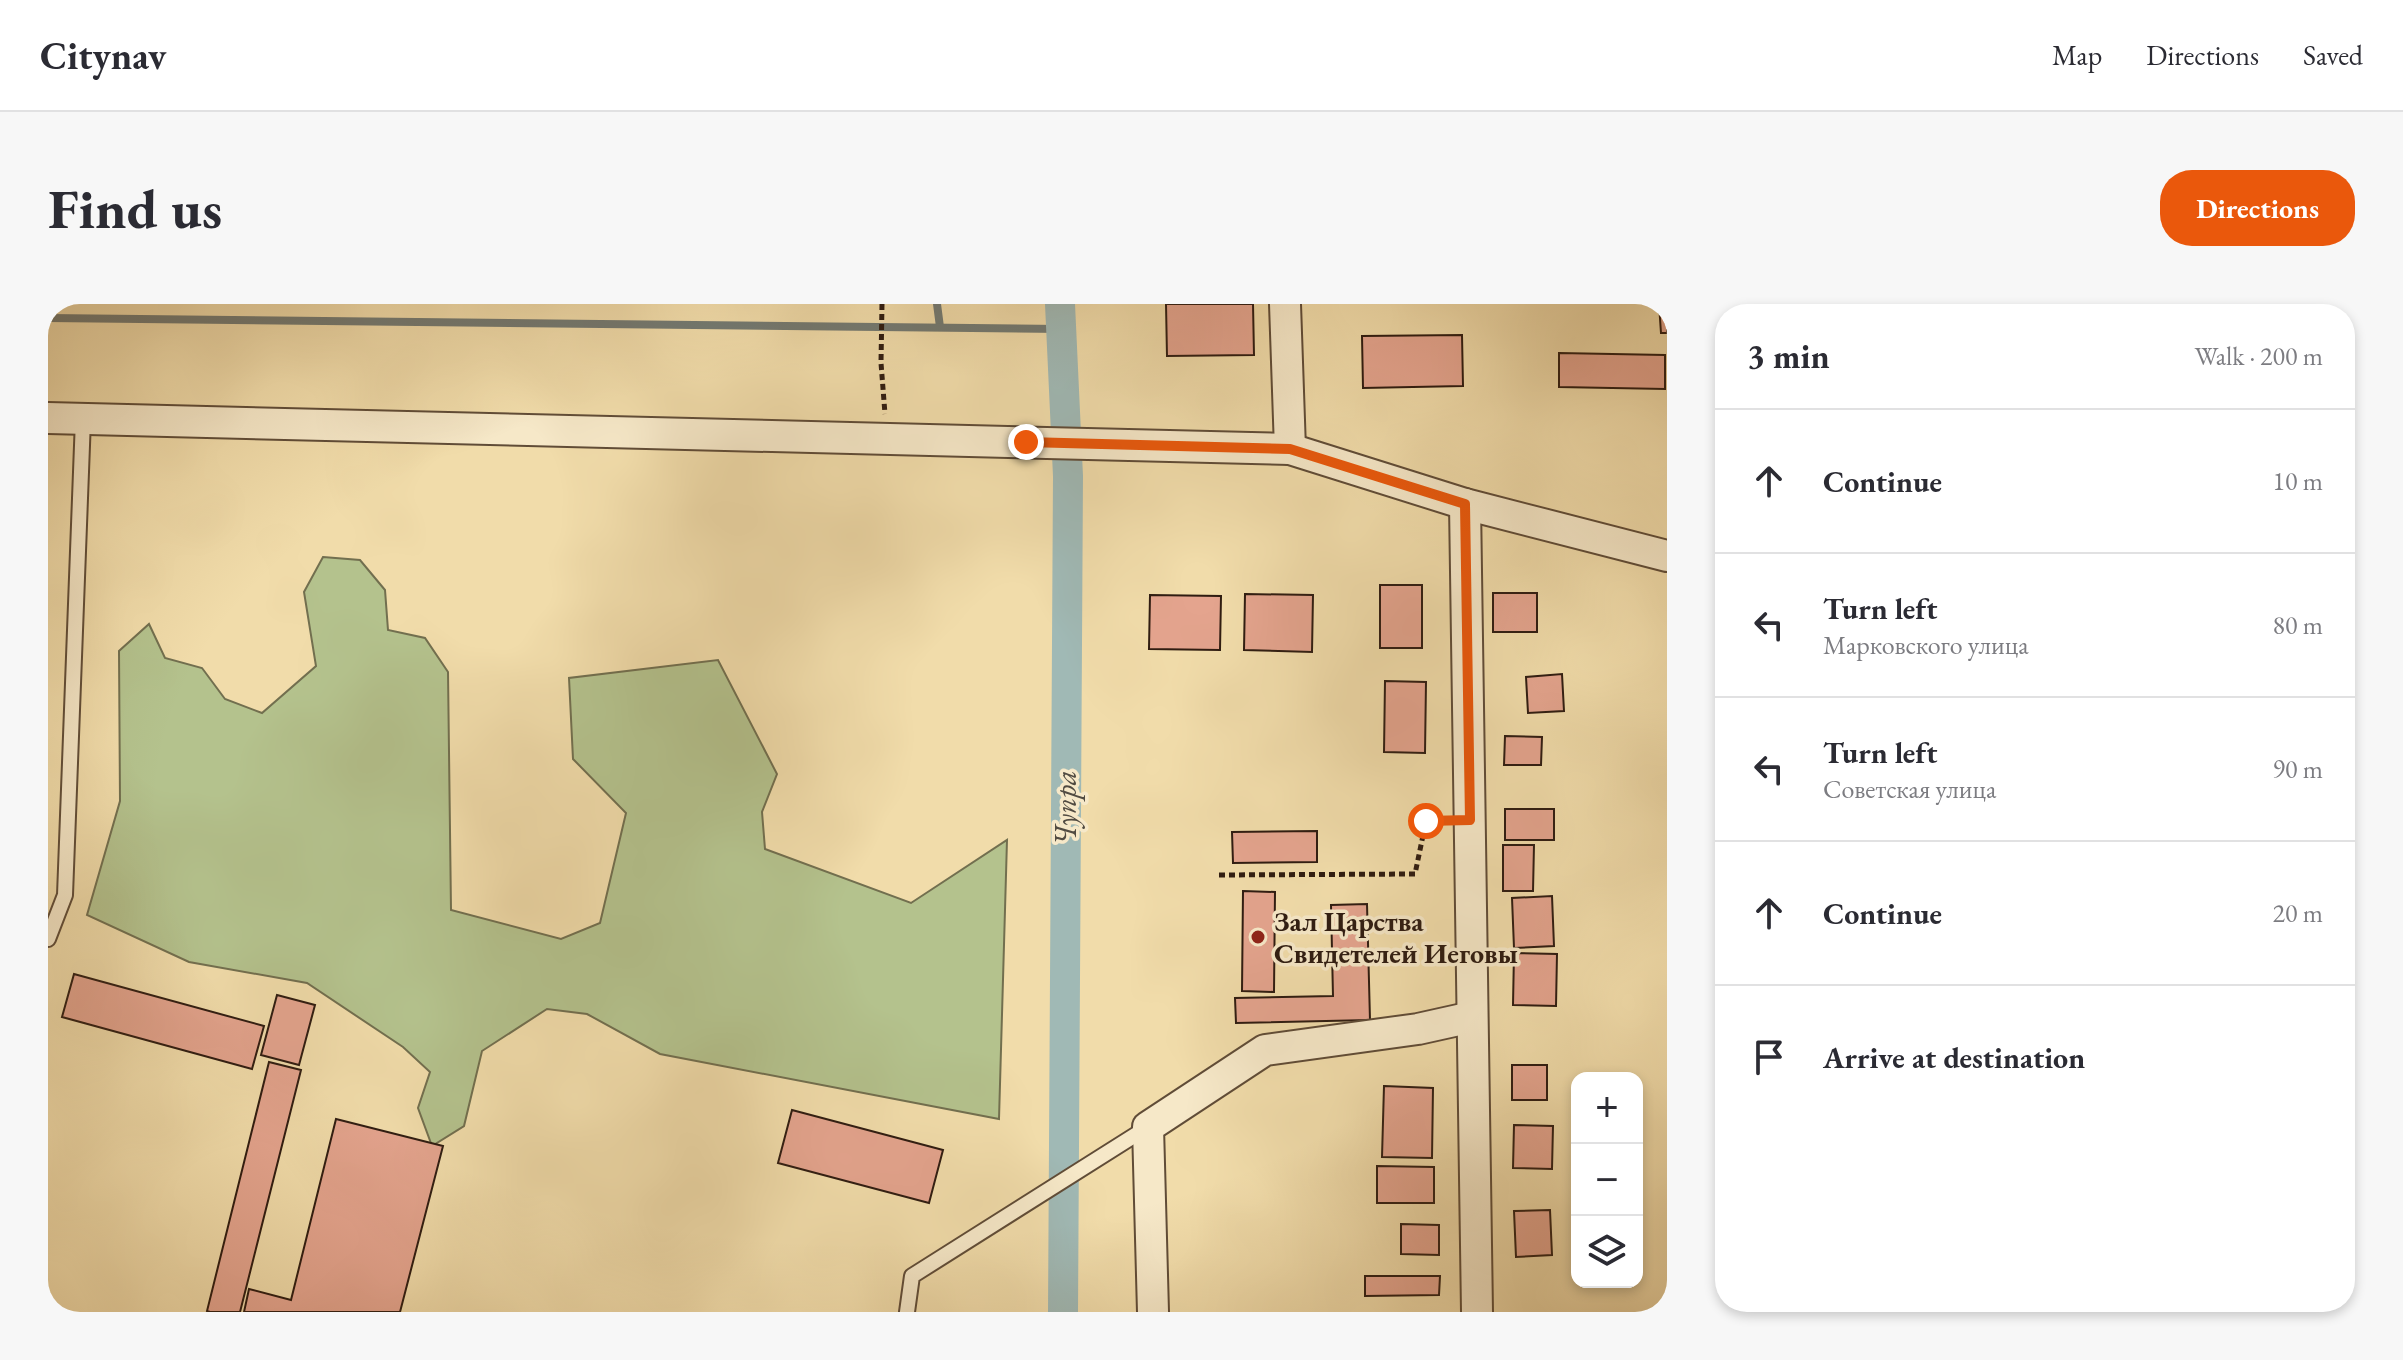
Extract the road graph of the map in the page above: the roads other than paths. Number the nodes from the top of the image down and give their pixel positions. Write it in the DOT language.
graph roads {
  1 [pos="1285,304"];
  2 [pos="48,418"];
  3 [pos="83,419"];
  4 [pos="1290,449"];
  5 [pos="1465,504"];
  6 [pos="1667,556"];
  7 [pos="48,939"];
  8 [pos="1472,1017"];
  9 [pos="1148,1127"];
  10 [pos="907,1312"];
  11 [pos="1153,1312"];
  12 [pos="1477,1312"];
  1 -- 4 [label="street"];
  2 -- 3 [label="street"];
  3 -- 4 [label="street"];
  3 -- 7 [label="lane"];
  4 -- 5 [label="street"];
  5 -- 6 [label="street"];
  5 -- 8 [label="street"];
  8 -- 9 [label="street"];
  8 -- 12 [label="street"];
  9 -- 10 [label="lane"];
  9 -- 11 [label="street"];
}
